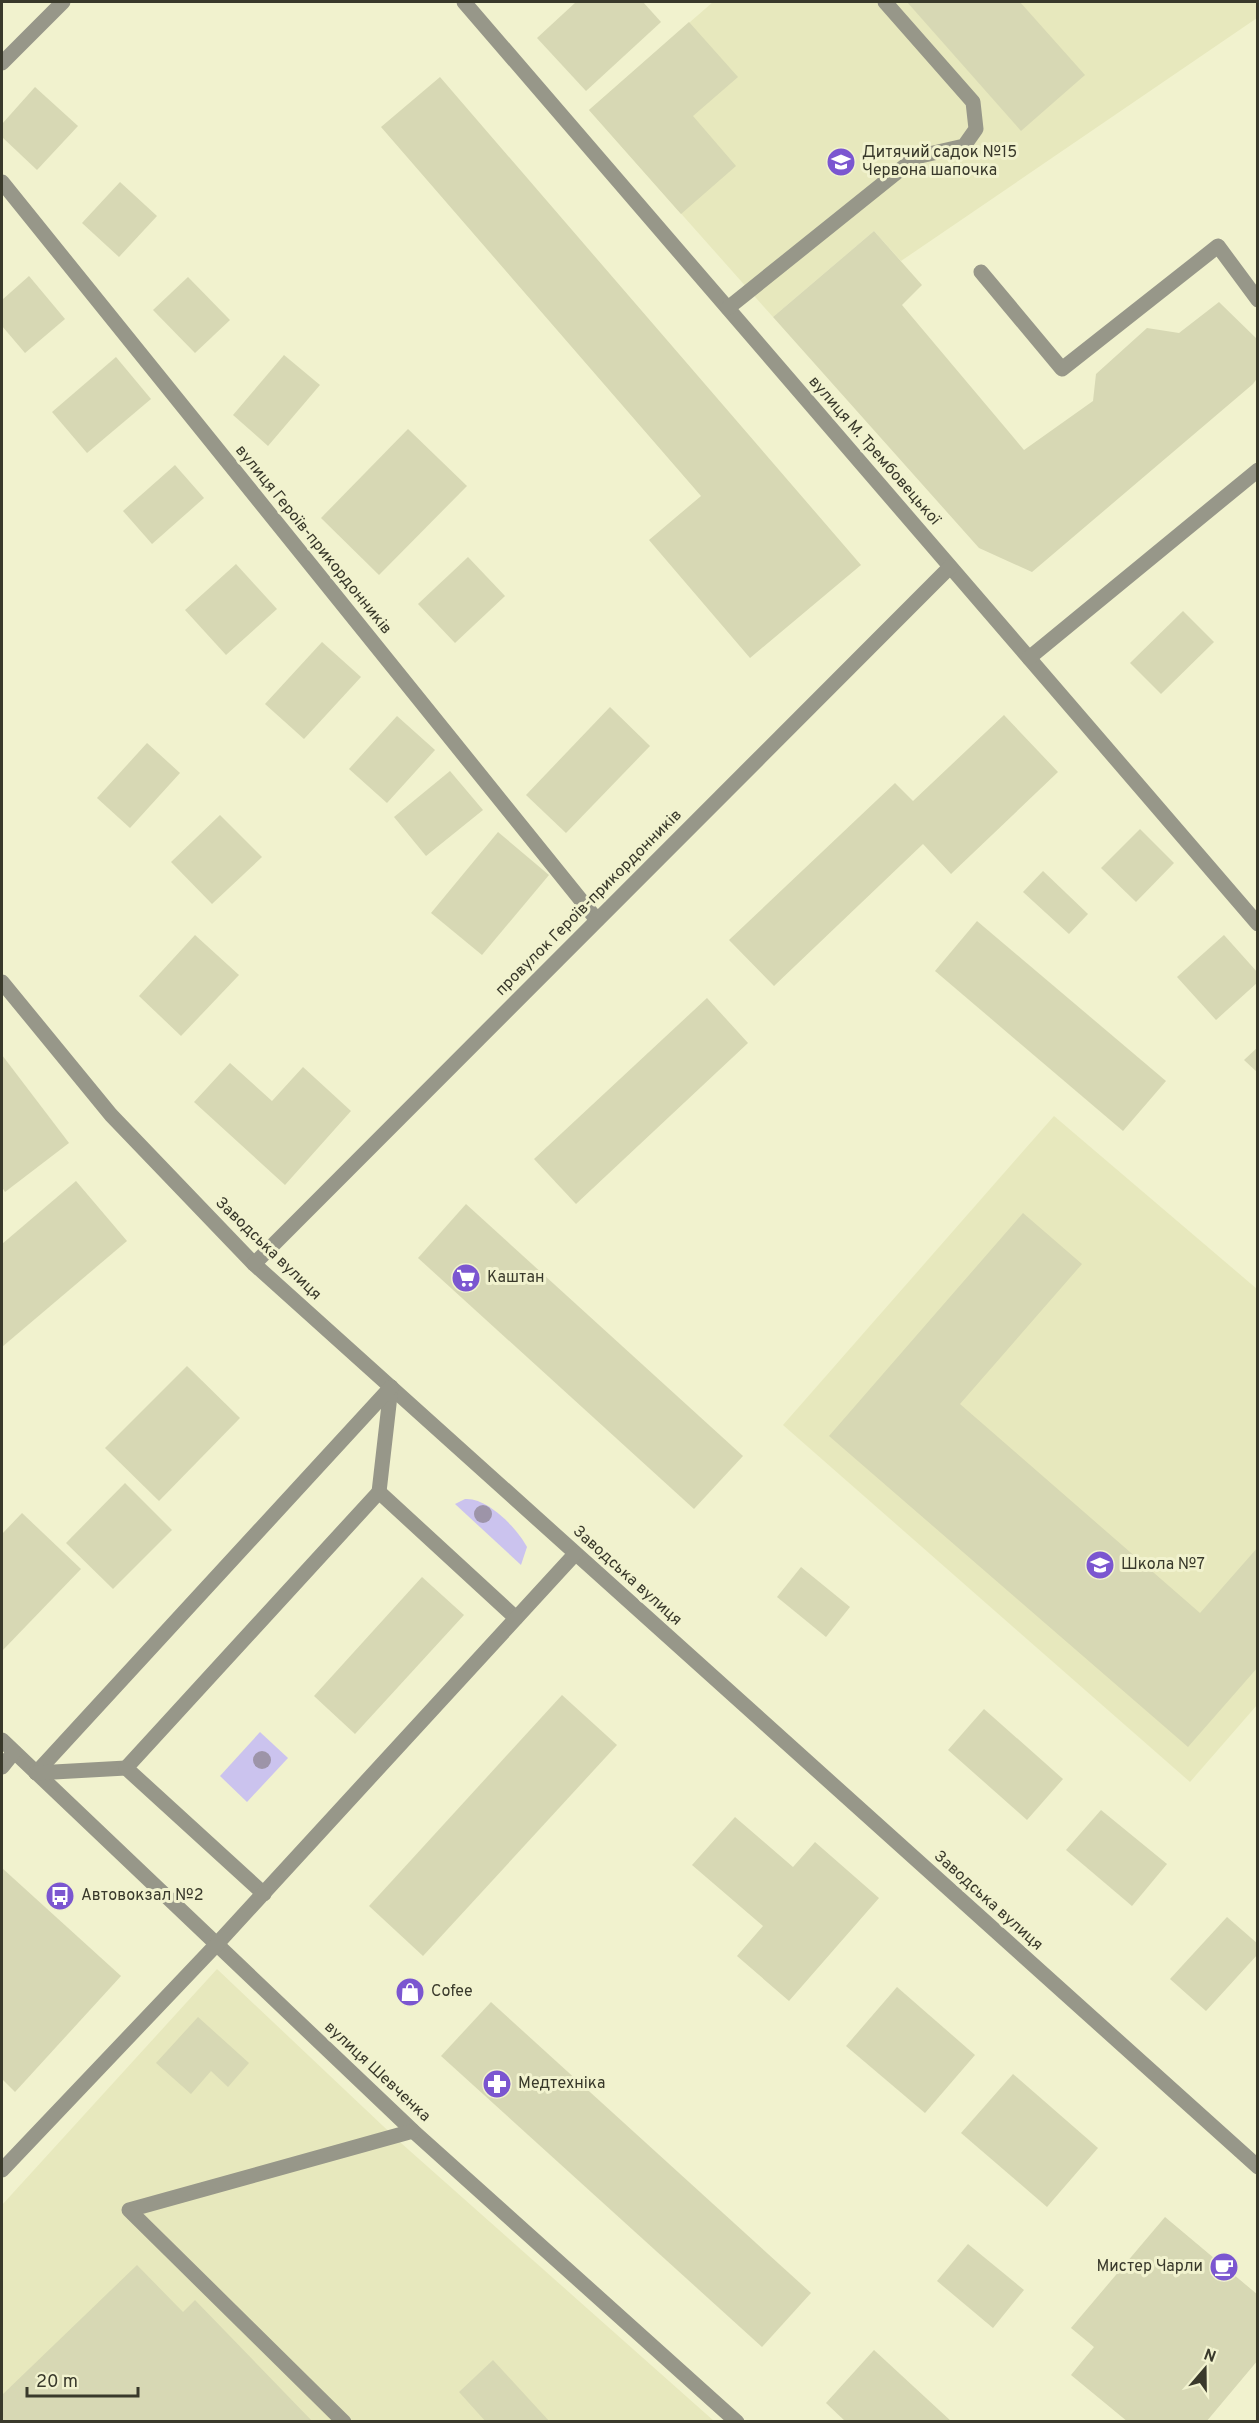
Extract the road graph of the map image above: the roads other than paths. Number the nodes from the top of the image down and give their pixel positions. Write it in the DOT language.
graph roads {
  1 [pos="63,2"];
  2 [pos="464,2"];
  3 [pos="885,2"];
  4 [pos="2,63"];
  5 [pos="2,182"];
  6 [pos="981,272"];
  7 [pos="1257,300"];
  8 [pos="728,308"];
  9 [pos="1257,470"];
  10 [pos="950,567"];
  11 [pos="1029,658"];
  12 [pos="597,920"];
  13 [pos="1257,924"];
  14 [pos="2,982"];
  15 [pos="254,1264"];
  16 [pos="391,1387"];
  17 [pos="379,1492"];
  18 [pos="576,1554"];
  19 [pos="516,1618"];
  20 [pos="2,1740"];
  21 [pos="14,1752"];
  22 [pos="2,1767"];
  23 [pos="126,1768"];
  24 [pos="36,1773"];
  25 [pos="264,1894"];
  26 [pos="216,1945"];
  27 [pos="413,2131"];
  28 [pos="1257,2167"];
  29 [pos="2,2170"];
  30 [pos="344,2421"];
  31 [pos="737,2421"];
  1 -- 4 [label="street"];
  2 -- 8 [label="street, вулиця М. Трембовецької"];
  3 -- 8 [label="street"];
  5 -- 12 [label="street, вулиця Героїв-прикордонників"];
  6 -- 7 [label="street"];
  8 -- 10 [label="street, вулиця М. Трембовецької"];
  9 -- 11 [label="street"];
  10 -- 11 [label="street, вулиця М. Трембовецької"];
  10 -- 12 [label="street, провулок Героїв-прикордонників"];
  11 -- 13 [label="street, вулиця М. Трембовецької"];
  12 -- 15 [label="street, провулок Героїв-прикордонників"];
  14 -- 15 [label="street, Заводська вулиця"];
  15 -- 16 [label="street, Заводська вулиця"];
  16 -- 17 [label="street"];
  16 -- 18 [label="street, Заводська вулиця"];
  16 -- 24 [label="street"];
  17 -- 19 [label="street"];
  17 -- 23 [label="street"];
  18 -- 19 [label="street"];
  18 -- 28 [label="street, Заводська вулиця"];
  19 -- 25 [label="street"];
  20 -- 21 [label="street, вулиця Шевченка"];
  21 -- 22 [label="street"];
  21 -- 24 [label="street, вулиця Шевченка"];
  23 -- 24 [label="street"];
  23 -- 25 [label="street"];
  24 -- 26 [label="street, вулиця Шевченка"];
  25 -- 26 [label="street"];
  26 -- 27 [label="street, вулиця Шевченка"];
  26 -- 29 [label="street"];
  27 -- 30 [label="street"];
  27 -- 31 [label="street, вулиця Шевченка"];
}
